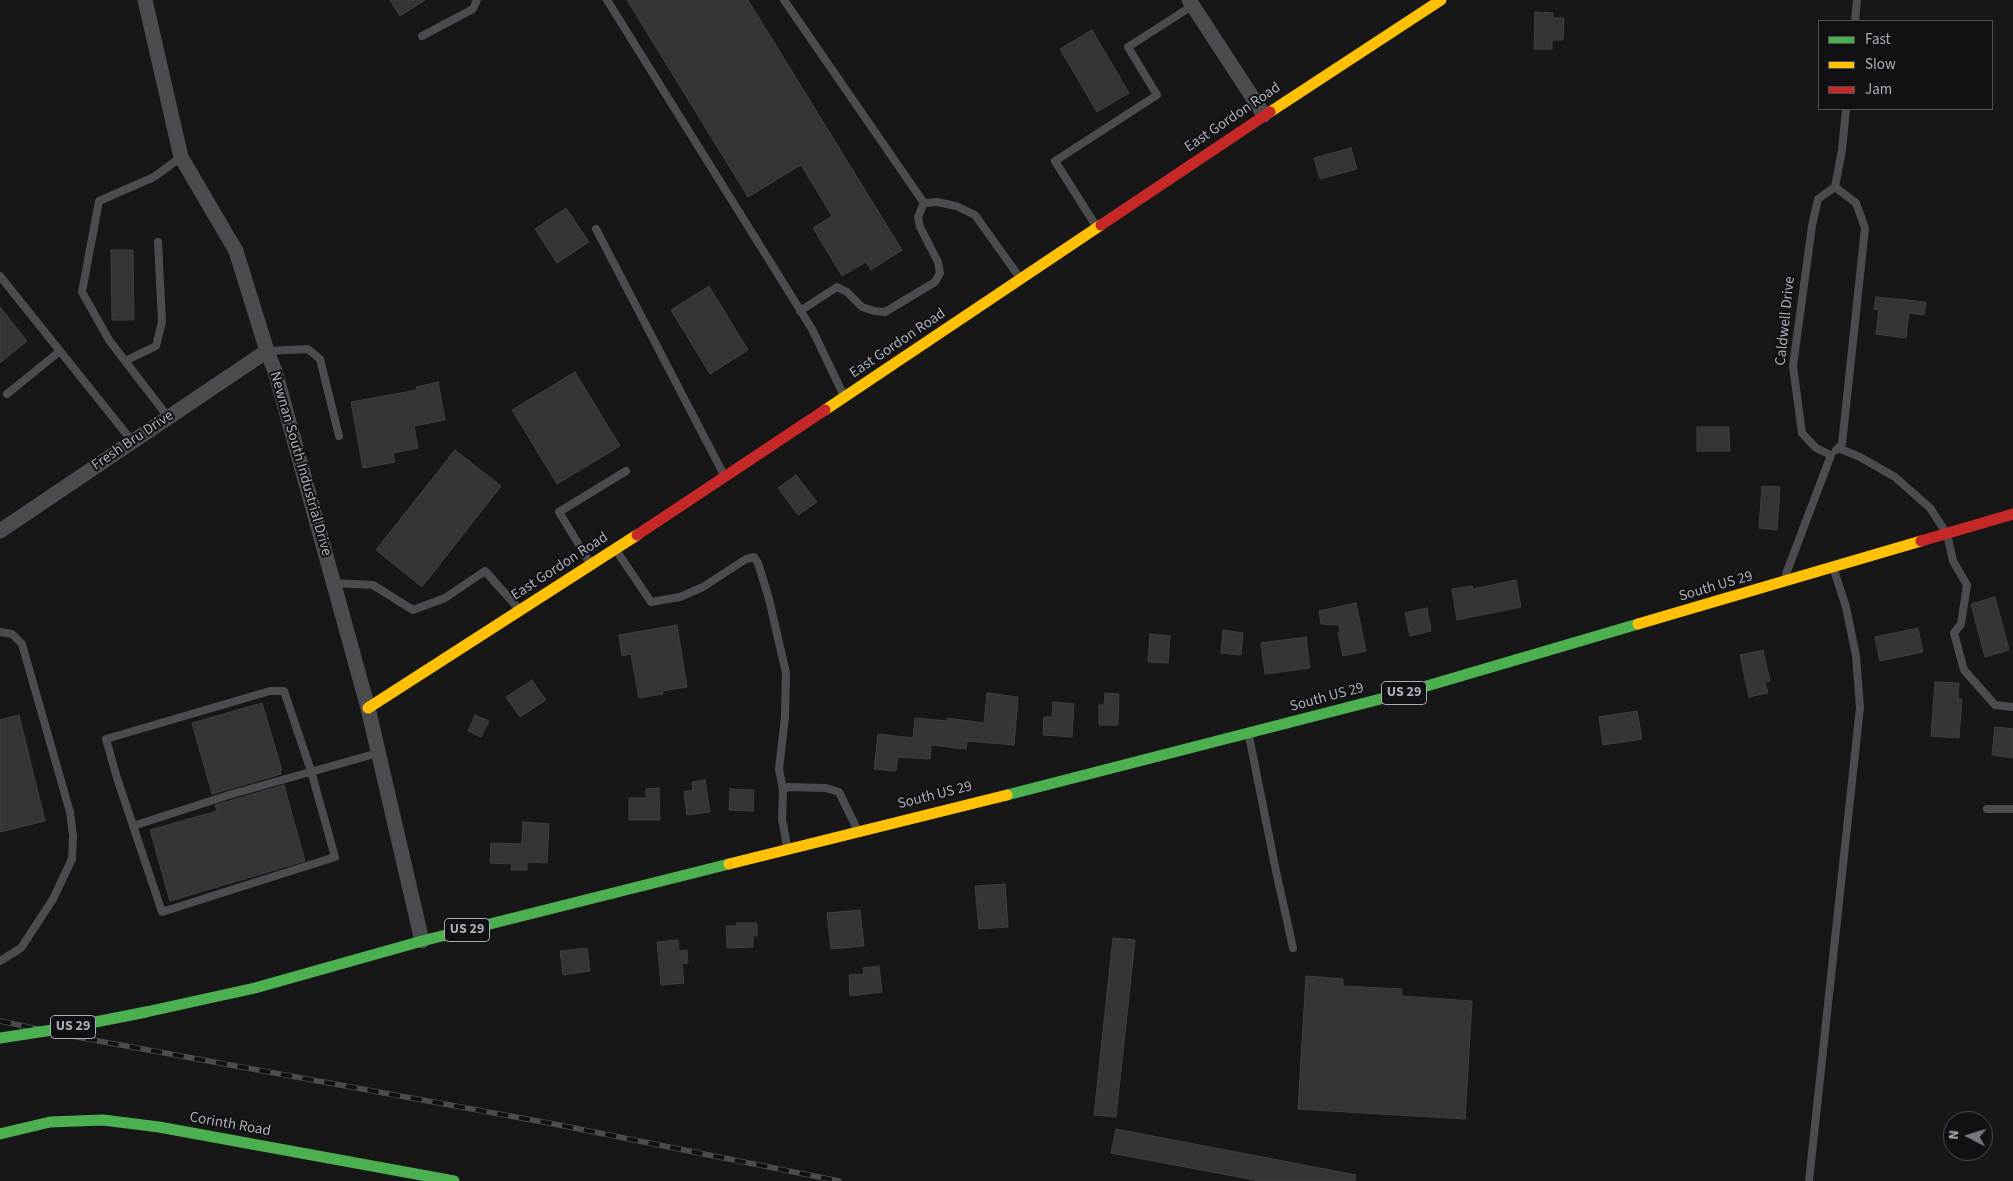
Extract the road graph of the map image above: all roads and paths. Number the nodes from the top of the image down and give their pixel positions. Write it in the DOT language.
graph roads {
  1 [pos="145,0"];
  2 [pos="477,0"];
  3 [pos="607,0"];
  4 [pos="784,0"];
  5 [pos="1441,0"];
  6 [pos="1857,0"];
  7 [pos="1190,3"];
  8 [pos="1855,20"];
  9 [pos="422,36"];
  10 [pos="1846,110"];
  11 [pos="1264,115"];
  12 [pos="181,157"];
  13 [pos="1835,187"];
  14 [pos="924,203"];
  15 [pos="1098,227"];
  16 [pos="596,229"];
  17 [pos="158,242"];
  18 [pos="0,276"];
  19 [pos="1021,279"];
  20 [pos="800,311"];
  21 [pos="60,351"];
  22 [pos="267,351"];
  23 [pos="125,361"];
  24 [pos="7,394"];
  25 [pos="845,398"];
  26 [pos="168,417"];
  27 [pos="339,436"];
  28 [pos="132,441"];
  29 [pos="1838,448"];
  30 [pos="1831,455"];
  31 [pos="626,470"];
  32 [pos="725,477"];
  33 [pos="2013,514"];
  34 [pos="0,530"];
  35 [pos="1947,534"];
  36 [pos="616,549"];
  37 [pos="591,565"];
  38 [pos="1833,568"];
  39 [pos="333,583"];
  40 [pos="1783,583"];
  41 [pos="520,611"];
  42 [pos="0,632"];
  43 [pos="2013,707"];
  44 [pos="368,708"];
  45 [pos="1248,734"];
  46 [pos="378,753"];
  47 [pos="311,771"];
  48 [pos="783,790"];
  49 [pos="1986,809"];
  50 [pos="2013,809"];
  51 [pos="133,826"];
  52 [pos="858,831"];
  53 [pos="788,849"];
  54 [pos="422,941"];
  55 [pos="1293,948"];
  56 [pos="0,961"];
  57 [pos="0,1038"];
  58 [pos="0,1134"];
  59 [pos="454,1181"];
  60 [pos="1809,1181"];
  1 -- 12 [label="street, Newnan South Industrial Drive"];
  2 -- 9 [label="lane"];
  3 -- 20 [label="lane"];
  4 -- 14 [label="lane"];
  5 -- 11 [label="main road, East Gordon Road"];
  6 -- 8 [label="lane"];
  7 -- 11 [label="street"];
  7 -- 15 [label="lane"];
  10 -- 13 [label="lane"];
  11 -- 15 [label="main road, East Gordon Road"];
  12 -- 22 [label="street, Newnan South Industrial Drive"];
  12 -- 23 [label="lane"];
  13 -- 29 [label="lane"];
  13 -- 30 [label="lane, Caldwell Drive"];
  14 -- 19 [label="lane"];
  14 -- 20 [label="lane"];
  15 -- 19 [label="main road, East Gordon Road"];
  16 -- 32 [label="lane"];
  17 -- 23 [label="lane"];
  18 -- 21 [label="lane"];
  19 -- 25 [label="main road, East Gordon Road"];
  20 -- 25 [label="lane"];
  21 -- 24 [label="lane"];
  21 -- 28 [label="lane"];
  22 -- 26 [label="street, Fresh Bru Drive"];
  22 -- 27 [label="lane"];
  22 -- 39 [label="street, Newnan South Industrial Drive"];
  23 -- 26 [label="lane"];
  25 -- 32 [label="main road, East Gordon Road"];
  26 -- 28 [label="street, Fresh Bru Drive"];
  28 -- 34 [label="street, Fresh Bru Drive"];
  29 -- 30 [label="lane"];
  29 -- 35 [label="lane"];
  30 -- 40 [label="lane"];
  31 -- 37 [label="lane"];
  32 -- 36 [label="main road, East Gordon Road"];
  33 -- 35 [label="main road, South US 29 / US 29"];
  35 -- 38 [label="main road, South US 29 / US 29"];
  35 -- 43 [label="lane"];
  36 -- 37 [label="main road, East Gordon Road"];
  36 -- 48 [label="lane"];
  37 -- 41 [label="main road, East Gordon Road"];
  38 -- 40 [label="main road, South US 29 / US 29"];
  38 -- 60 [label="lane"];
  39 -- 41 [label="lane"];
  39 -- 44 [label="street, Newnan South Industrial Drive"];
  40 -- 45 [label="main road, South US 29 / US 29"];
  41 -- 44 [label="main road, East Gordon Road"];
  42 -- 56 [label="lane"];
  44 -- 46 [label="street, Newnan South Industrial Drive"];
  45 -- 52 [label="main road, South US 29 / US 29"];
  45 -- 55 [label="lane"];
  46 -- 47 [label="lane"];
  46 -- 54 [label="street, Newnan South Industrial Drive"];
  47 -- 51 [label="lane"];
  47 -- 51 [label="lane"];
  47 -- 51 [label="lane"];
  48 -- 52 [label="lane"];
  48 -- 53 [label="lane"];
  49 -- 50 [label="lane"];
  52 -- 53 [label="main road, South US 29 / US 29"];
  53 -- 54 [label="main road, US 29"];
  54 -- 57 [label="main road, US 29, bridge"];
  58 -- 59 [label="main road, Corinth Road"];
}
